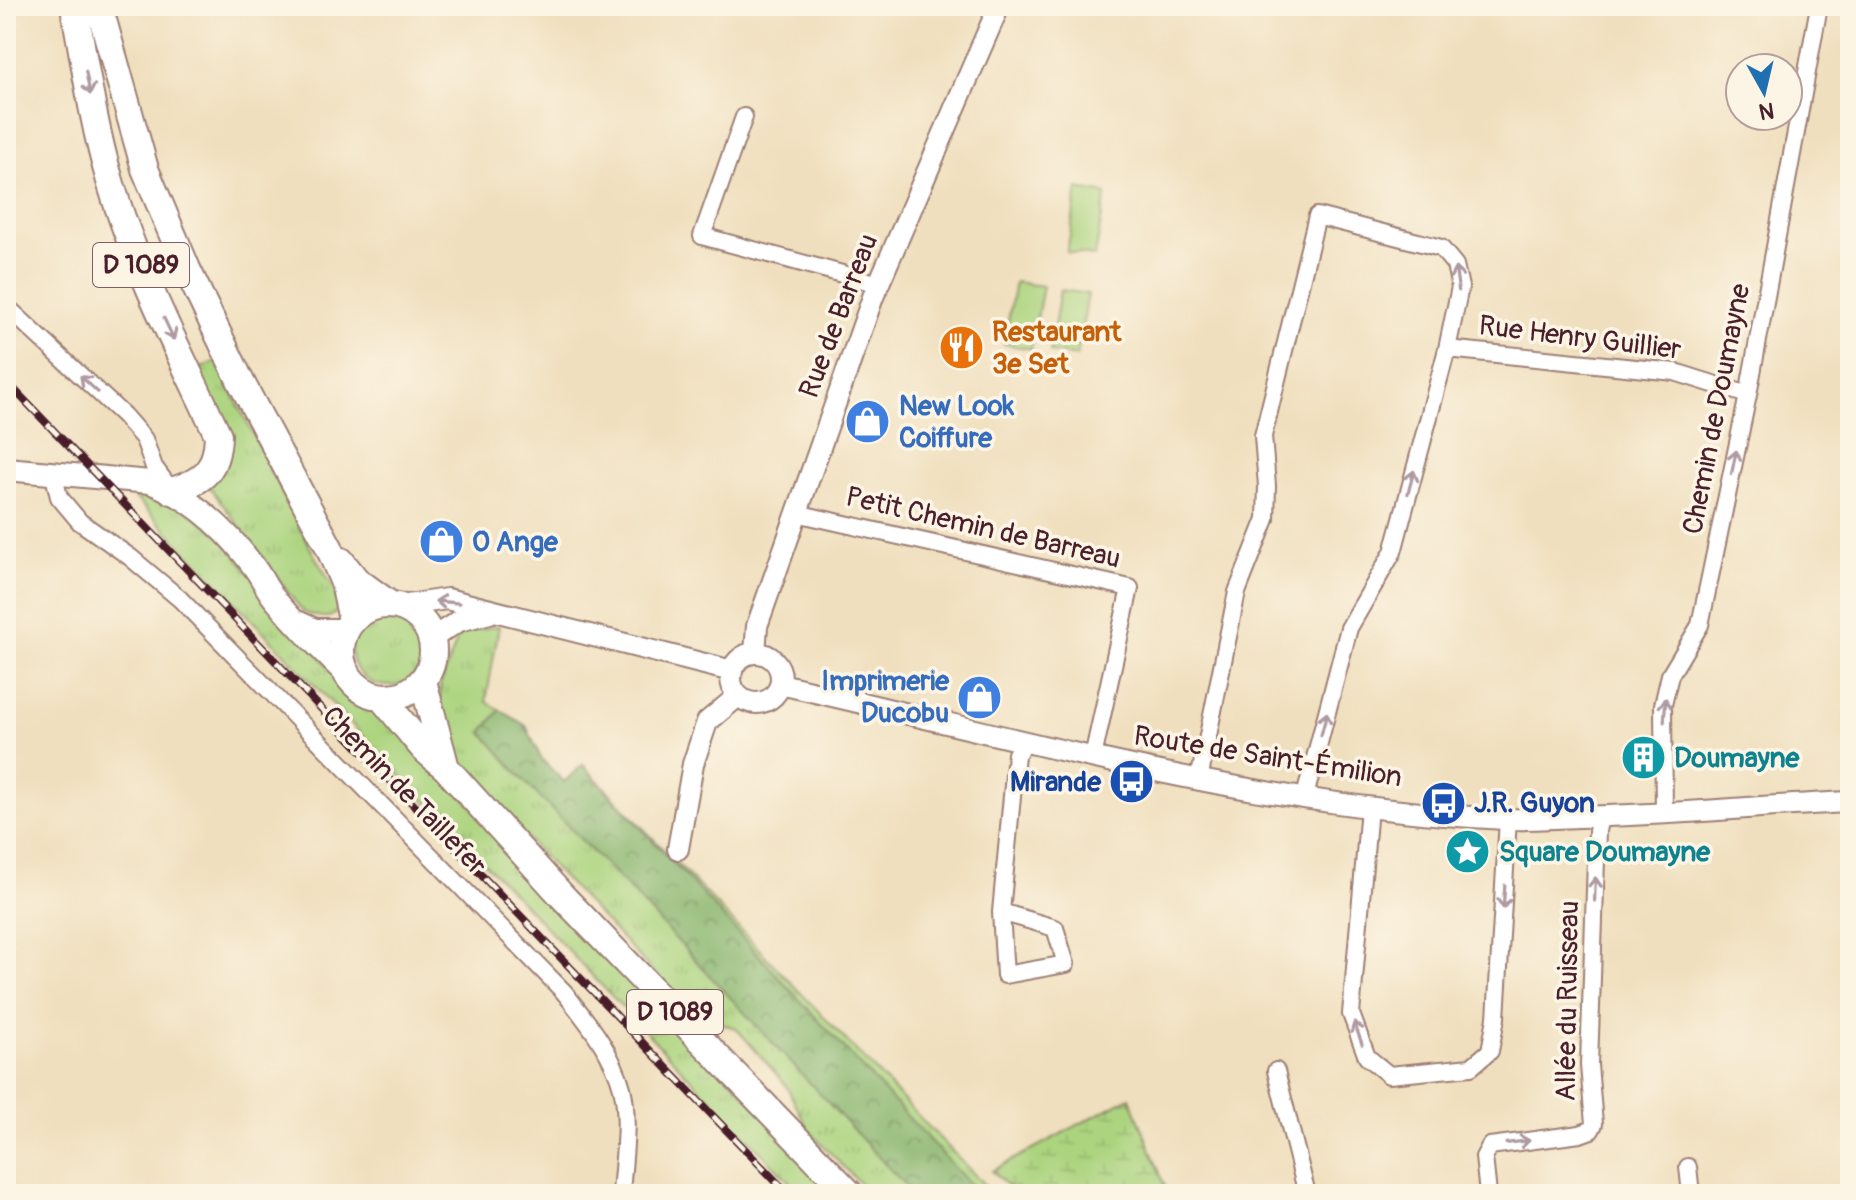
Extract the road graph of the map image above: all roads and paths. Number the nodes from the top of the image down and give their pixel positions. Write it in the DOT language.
graph roads {
  1 [pos="74,6"];
  2 [pos="99,6"];
  3 [pos="999,6"];
  4 [pos="1819,6"];
  5 [pos="744,117"];
  6 [pos="879,284"];
  7 [pos="6,306"];
  8 [pos="1447,349"];
  9 [pos="1748,395"];
  10 [pos="6,469"];
  11 [pos="54,476"];
  12 [pos="172,491"];
  13 [pos="796,513"];
  14 [pos="329,547"];
  15 [pos="395,605"];
  16 [pos="493,612"];
  17 [pos="297,622"];
  18 [pos="348,625"];
  19 [pos="432,638"];
  20 [pos="755,653"];
  21 [pos="732,671"];
  22 [pos="346,674"];
  23 [pos="423,681"];
  24 [pos="780,684"];
  25 [pos="738,696"];
  26 [pos="381,697"];
  27 [pos="1027,742"];
  28 [pos="1093,757"];
  29 [pos="446,768"];
  30 [pos="1199,780"];
  31 [pos="1304,800"];
  32 [pos="1850,802"];
  33 [pos="1369,808"];
  34 [pos="1664,815"];
  35 [pos="1600,817"];
  36 [pos="1508,819"];
  37 [pos="678,849"];
  38 [pos="1001,912"];
  39 [pos="1276,1071"];
  40 [pos="1688,1167"];
  41 [pos="621,1194"];
  42 [pos="850,1194"];
  43 [pos="1307,1194"];
  44 [pos="1488,1194"];
  45 [pos="1691,1194"];
  1 -- 12 [label="main road, D 1089, one-way"];
  2 -- 14 [label="main road, D 1089"];
  3 -- 6 [label="street, Rue de Barreau"];
  4 -- 9 [label="street, Chemin de Doumayne"];
  5 -- 6 [label="street"];
  6 -- 13 [label="street, Rue de Barreau"];
  12 -- 7 [label="street, one-way"];
  8 -- 9 [label="street, Rue Henry Guillier"];
  8 -- 30 [label="street, one-way"];
  31 -- 8 [label="street, Rue Henry Guillier, one-way"];
  34 -- 9 [label="street, Chemin de Doumayne, one-way"];
  10 -- 11 [label="main road"];
  11 -- 12 [label="main road"];
  11 -- 41 [label="street, Chemin de Taillefer"];
  12 -- 17 [label="main road"];
  13 -- 20 [label="street, Rue de Barreau"];
  13 -- 28 [label="street, Petit Chemin de Barreau"];
  14 -- 15 [label="main road, D 1089"];
  14 -- 18 [label="main road, D 1089"];
  16 -- 15 [label="street, one-way"];
  15 -- 18 [label="main road"];
  15 -- 19 [label="main road"];
  16 -- 19 [label="street"];
  16 -- 21 [label="street"];
  17 -- 18 [label="main road"];
  17 -- 22 [label="main road"];
  18 -- 22 [label="main road"];
  19 -- 23 [label="main road"];
  20 -- 21 [label="street"];
  20 -- 24 [label="street"];
  21 -- 25 [label="street"];
  22 -- 26 [label="main road"];
  23 -- 26 [label="main road"];
  23 -- 29 [label="main road, D 1089"];
  24 -- 25 [label="street"];
  24 -- 27 [label="street, Route de Saint-Émilion"];
  25 -- 37 [label="street"];
  26 -- 29 [label="main road, D 1089"];
  27 -- 28 [label="street, Route de Saint-Émilion"];
  27 -- 38 [label="street"];
  28 -- 30 [label="street, Route de Saint-Émilion"];
  29 -- 42 [label="main road, D 1089"];
  30 -- 31 [label="street, Route de Saint-Émilion"];
  31 -- 33 [label="street, Route de Saint-Émilion"];
  32 -- 34 [label="street, Route de Saint-Émilion"];
  33 -- 36 [label="street, Route de Saint-Émilion"];
  36 -- 33 [label="street, one-way"];
  34 -- 35 [label="street, Route de Saint-Émilion"];
  35 -- 36 [label="street, Route de Saint-Émilion"];
  44 -- 35 [label="street, Allée du Ruisseau, one-way"];
  38 -- 38 [label="street"];
  39 -- 43 [label="street"];
  40 -- 45 [label="street"];
}
